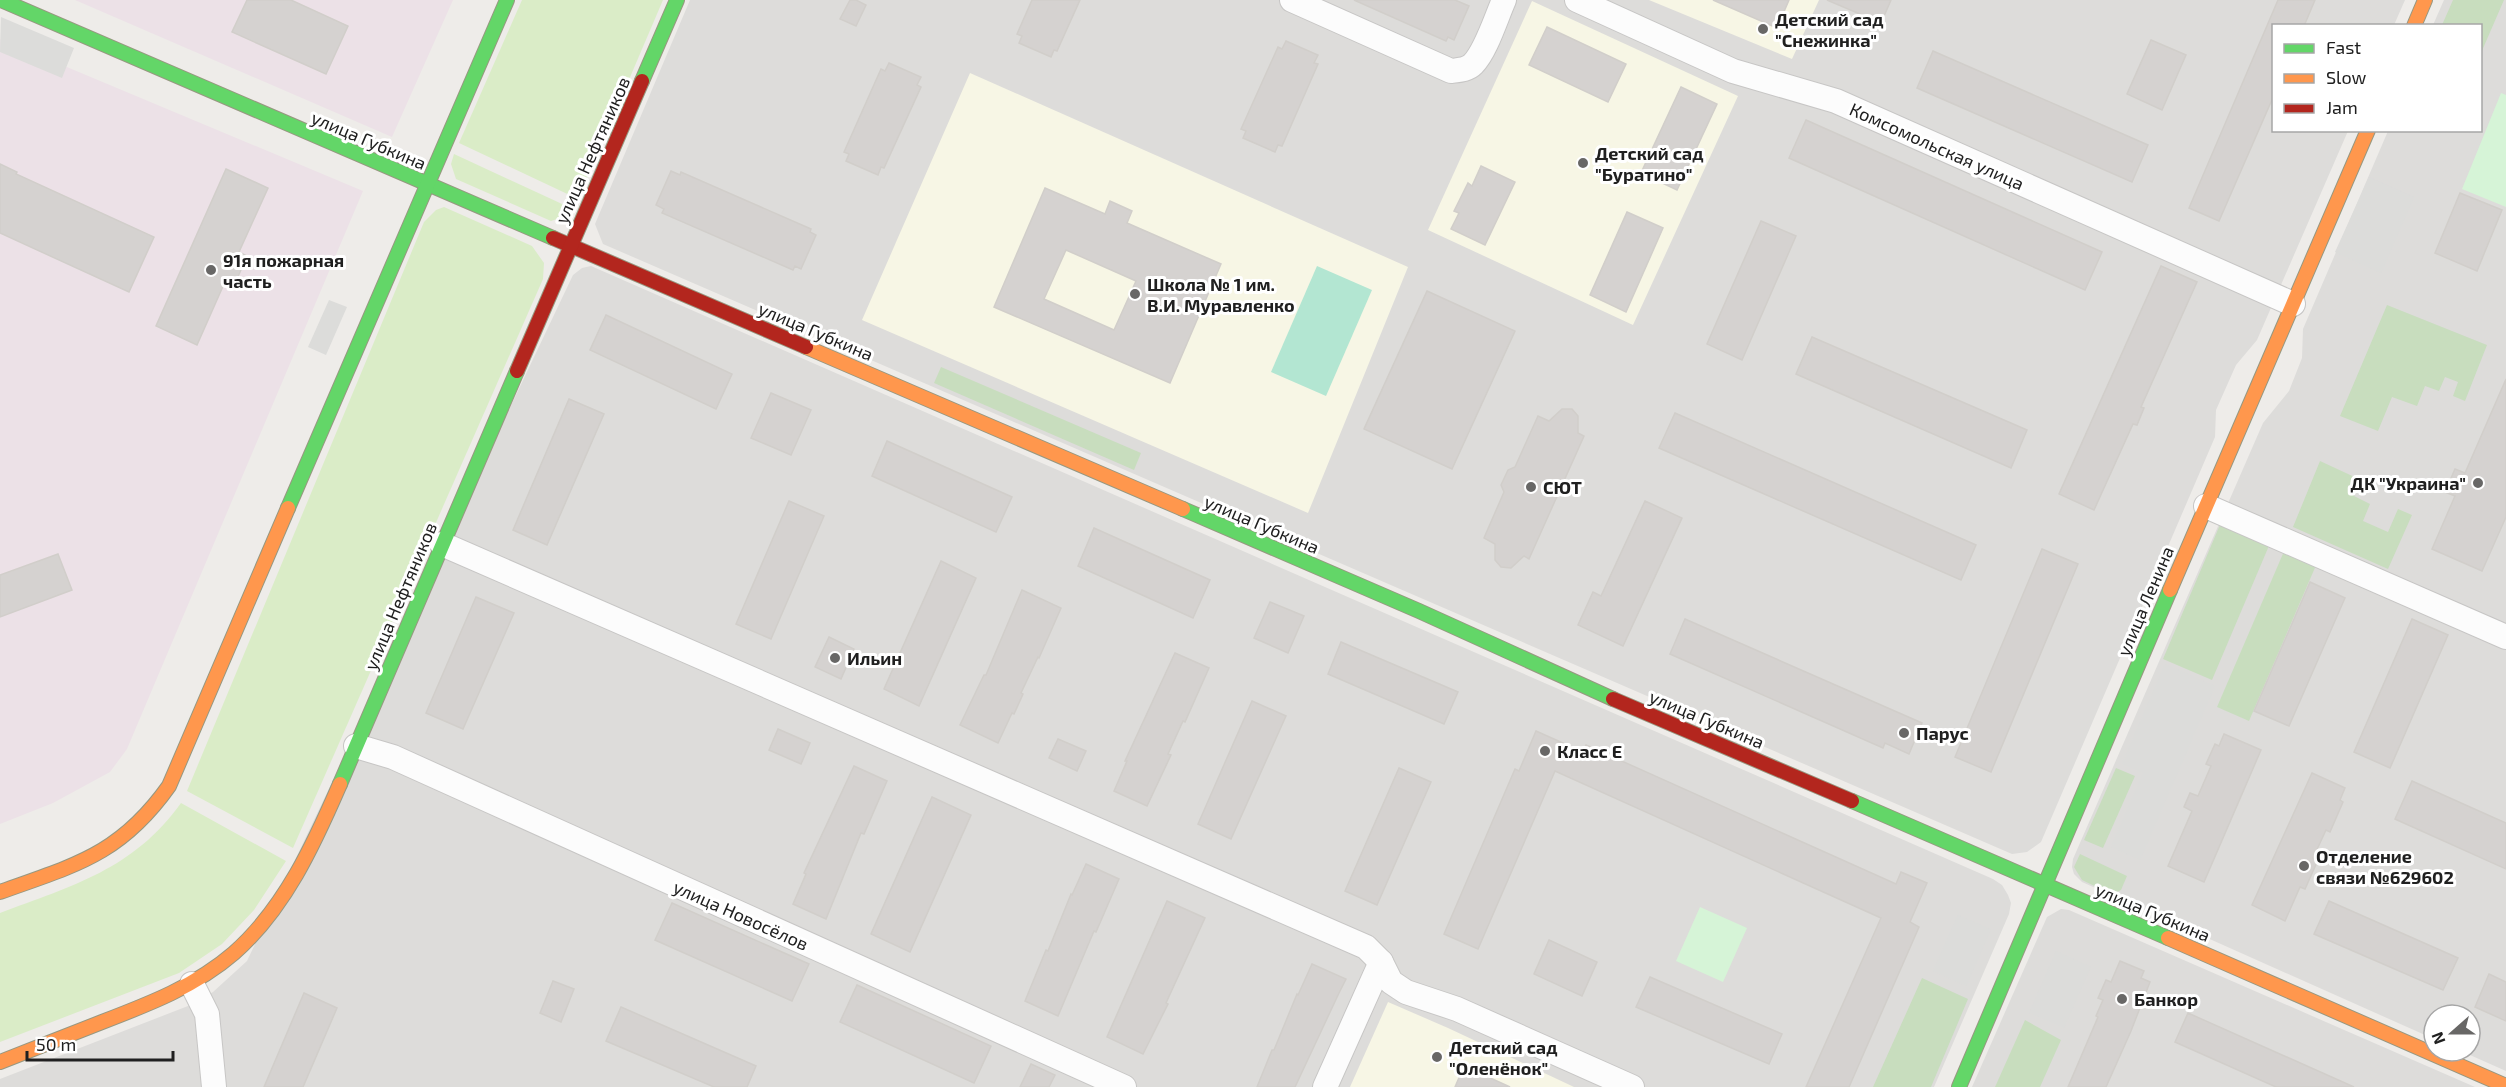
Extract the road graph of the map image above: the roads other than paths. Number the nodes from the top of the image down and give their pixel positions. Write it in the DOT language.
graph roads {
  1 [pos="1,0"];
  2 [pos="507,0"];
  3 [pos="677,0"];
  4 [pos="1292,0"];
  5 [pos="1504,0"];
  6 [pos="1576,0"];
  7 [pos="2425,0"];
  8 [pos="2415,24"];
  9 [pos="2367,132"];
  10 [pos="428,185"];
  11 [pos="570,246"];
  12 [pos="2293,304"];
  13 [pos="2206,506"];
  14 [pos="442,544"];
  15 [pos="2506,637"];
  16 [pos="356,746"];
  17 [pos="2044,884"];
  18 [pos="0,892"];
  19 [pos="1381,962"];
  20 [pos="192,984"];
  21 [pos="0,1062"];
  22 [pos="2506,1086"];
  23 [pos="214,1087"];
  24 [pos="1124,1087"];
  25 [pos="1325,1087"];
  26 [pos="1632,1087"];
  27 [pos="1959,1087"];
  1 -- 10 [label="main road, улица Губкина"];
  2 -- 10 [label="main road"];
  3 -- 11 [label="main road, улица Нефтяников"];
  4 -- 5 [label="street"];
  6 -- 12 [label="street, Комсомольская улица"];
  7 -- 8 [label="main road"];
  9 -- 12 [label="main road, улица Ленина"];
  10 -- 11 [label="main road, улица Губкина"];
  10 -- 18 [label="main road"];
  11 -- 14 [label="main road, улица Нефтяников"];
  11 -- 17 [label="main road, улица Губкина"];
  12 -- 13 [label="main road, улица Ленина"];
  13 -- 15 [label="street"];
  13 -- 17 [label="main road, улица Ленина"];
  14 -- 16 [label="main road, улица Нефтяников"];
  14 -- 19 [label="street"];
  16 -- 20 [label="main road, улица Нефтяников"];
  16 -- 24 [label="street, улица Новосёлов"];
  17 -- 22 [label="main road, улица Губкина"];
  17 -- 27 [label="main road, улица Ленина"];
  19 -- 25 [label="street"];
  19 -- 26 [label="street"];
  20 -- 21 [label="main road, улица Нефтяников"];
  20 -- 23 [label="street"];
}
